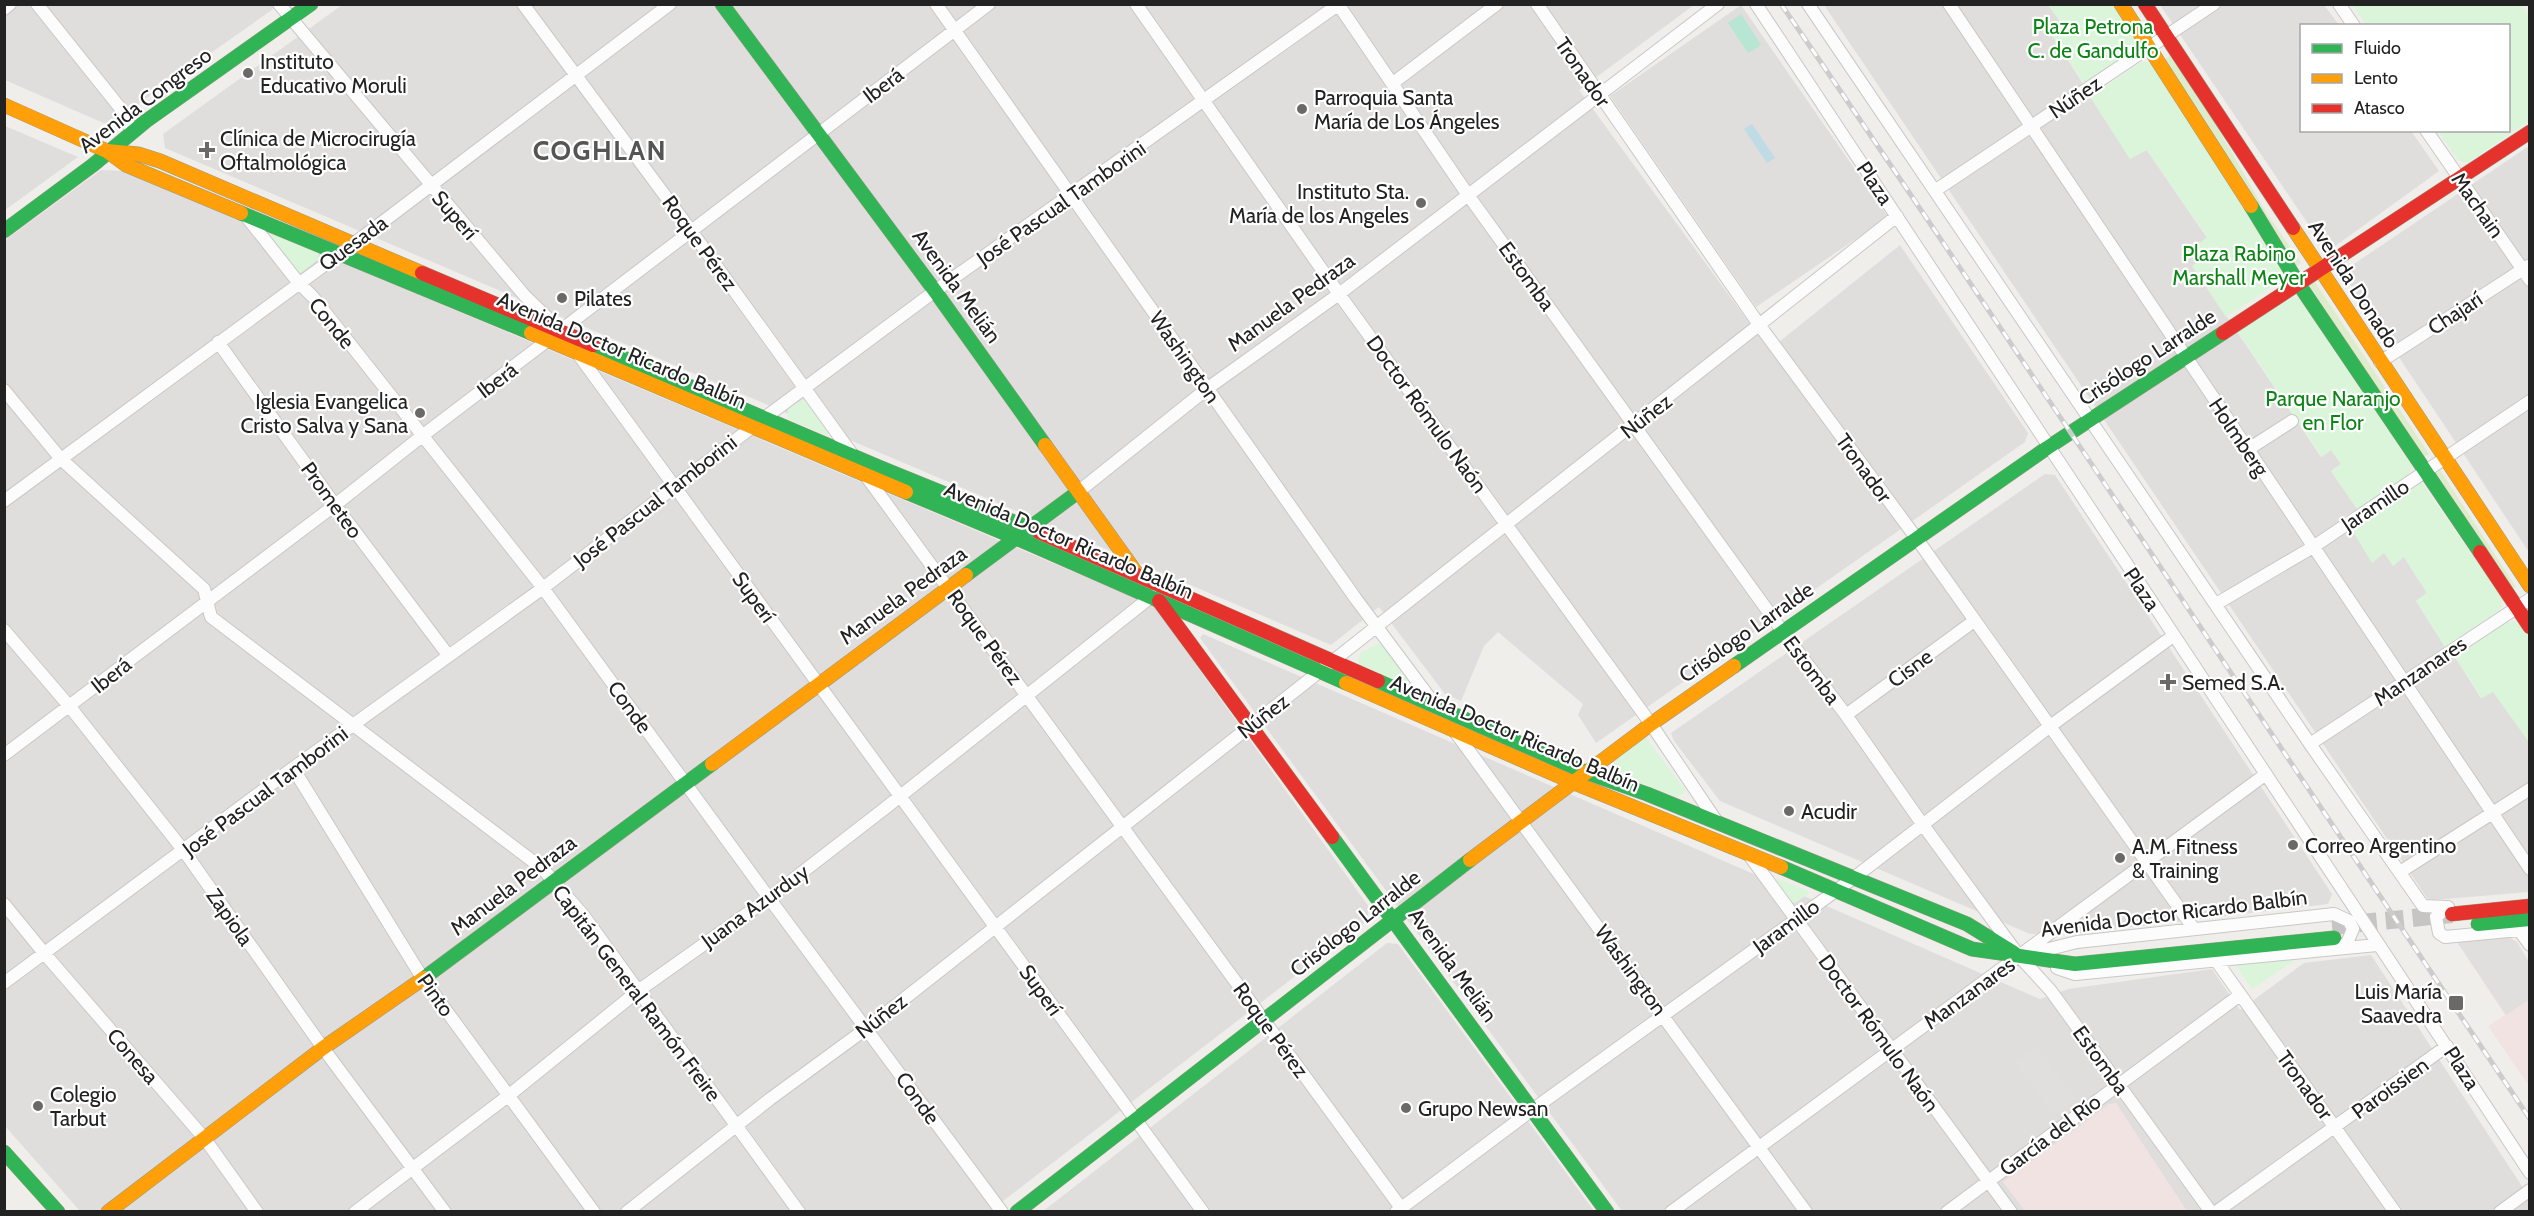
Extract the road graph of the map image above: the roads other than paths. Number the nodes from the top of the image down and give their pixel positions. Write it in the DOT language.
graph roads {
  1 [pos="10,4"];
  2 [pos="37,4"];
  3 [pos="279,4"];
  4 [pos="311,4"];
  5 [pos="523,4"];
  6 [pos="670,4"];
  7 [pos="722,4"];
  8 [pos="936,4"];
  9 [pos="988,4"];
  10 [pos="1136,4"];
  11 [pos="1497,4"];
  12 [pos="1537,4"];
  13 [pos="1718,4"];
  14 [pos="1756,4"];
  15 [pos="1808,4"];
  16 [pos="1949,4"];
  17 [pos="2121,4"];
  18 [pos="2145,4"];
  19 [pos="2214,4"];
  20 [pos="2339,4"];
  21 [pos="1338,5"];
  22 [pos="4,9"];
  23 [pos="292,19"];
  24 [pos="2353,24"];
  25 [pos="954,31"];
  26 [pos="2166,36"];
  27 [pos="2150,47"];
  28 [pos="576,74"];
  29 [pos="1393,83"];
  30 [pos="1599,96"];
  31 [pos="1204,101"];
  32 [pos="4,105"];
  33 [pos="2031,126"];
  34 [pos="132,132"];
  35 [pos="2427,132"];
  36 [pos="2529,132"];
  37 [pos="819,134"];
  38 [pos="107,151"];
  39 [pos="138,154"];
  40 [pos="2459,178"];
  41 [pos="430,186"];
  42 [pos="1936,190"];
  43 [pos="1468,195"];
  44 [pos="1071,196"];
  45 [pos="244,213"];
  46 [pos="1897,216"];
  47 [pos="4,231"];
  48 [pos="692,232"];
  49 [pos="353,242"];
  50 [pos="339,253"];
  51 [pos="2319,269"];
  52 [pos="2527,271"];
  53 [pos="298,282"];
  54 [pos="2298,283"];
  55 [pos="935,291"];
  56 [pos="1339,294"];
  57 [pos="1760,326"];
  58 [pos="562,332"];
  59 [pos="549,341"];
  60 [pos="218,342"];
  61 [pos="577,352"];
  62 [pos="2185,357"];
  63 [pos="2380,362"];
  64 [pos="806,388"];
  65 [pos="1208,388"];
  66 [pos="4,390"];
  67 [pos="2529,401"];
  68 [pos="767,419"];
  69 [pos="2091,420"];
  70 [pos="2292,421"];
  71 [pos="1634,426"];
  72 [pos="751,428"];
  73 [pos="422,436"];
  74 [pos="2047,448"];
  75 [pos="2247,450"];
  76 [pos="852,454"];
  77 [pos="2445,458"];
  78 [pos="61,459"];
  79 [pos="2426,471"];
  80 [pos="866,477"];
  81 [pos="674,488"];
  82 [pos="1078,492"];
  83 [pos="4,501"];
  84 [pos="335,505"];
  85 [pos="1506,524"];
  86 [pos="1030,528"];
  87 [pos="1014,539"];
  88 [pos="1917,539"];
  89 [pos="2313,547"];
  90 [pos="1139,576"];
  91 [pos="2529,586"];
  92 [pos="948,587"];
  93 [pos="543,588"];
  94 [pos="1155,598"];
  95 [pos="2529,599"];
  96 [pos="207,601"];
  97 [pos="2217,604"];
  98 [pos="2517,607"];
  99 [pos="1974,621"];
  100 [pos="2529,627"];
  101 [pos="1377,628"];
  102 [pos="4,630"];
  103 [pos="1782,632"];
  104 [pos="2173,636"];
  105 [pos="448,655"];
  106 [pos="1332,662"];
  107 [pos="1320,672"];
  108 [pos="2405,681"];
  109 [pos="818,684"];
  110 [pos="1028,696"];
  111 [pos="70,707"];
  112 [pos="1436,707"];
  113 [pos="1846,715"];
  114 [pos="1651,724"];
  115 [pos="353,725"];
  116 [pos="1251,725"];
  117 [pos="2049,727"];
  118 [pos="1453,729"];
  119 [pos="2310,744"];
  120 [pos="4,755"];
  121 [pos="293,768"];
  122 [pos="1585,772"];
  123 [pos="2266,774"];
  124 [pos="1572,782"];
  125 [pos="685,783"];
  126 [pos="2529,789"];
  127 [pos="900,797"];
  128 [pos="2493,812"];
  129 [pos="1522,820"];
  130 [pos="1717,823"];
  131 [pos="1923,825"];
  132 [pos="1121,826"];
  133 [pos="184,851"];
  134 [pos="1748,854"];
  135 [pos="2145,861"];
  136 [pos="2529,869"];
  137 [pos="2400,872"];
  138 [pos="1855,877"];
  139 [pos="553,881"];
  140 [pos="1836,890"];
  141 [pos="2345,895"];
  142 [pos="769,898"];
  143 [pos="2529,898"];
  144 [pos="4,904"];
  145 [pos="2529,906"];
  146 [pos="2450,916"];
  147 [pos="1796,918"];
  148 [pos="2529,919"];
  149 [pos="1394,920"];
  150 [pos="995,927"];
  151 [pos="2194,929"];
  152 [pos="2524,929"];
  153 [pos="2335,931"];
  154 [pos="2377,945"];
  155 [pos="2529,945"];
  156 [pos="44,953"];
  157 [pos="2019,956"];
  158 [pos="2215,959"];
  159 [pos="423,979"];
  160 [pos="4,983"];
  161 [pos="638,991"];
  162 [pos="2240,995"];
  163 [pos="1664,1014"];
  164 [pos="1263,1020"];
  165 [pos="867,1028"];
  166 [pos="2447,1046"];
  167 [pos="323,1048"];
  168 [pos="1892,1050"];
  169 [pos="2118,1084"];
  170 [pos="508,1096"];
  171 [pos="1532,1110"];
  172 [pos="1137,1120"];
  173 [pos="736,1126"];
  174 [pos="2335,1128"];
  175 [pos="205,1139"];
  176 [pos="1759,1147"];
  177 [pos="4,1152"];
  178 [pos="413,1167"];
  179 [pos="2529,1173"];
  180 [pos="1988,1180"];
  181 [pos="2529,1190"];
  182 [pos="1401,1210"];
  183 [pos="58,1212"];
  184 [pos="108,1212"];
  185 [pos="257,1212"];
  186 [pos="355,1212"];
  187 [pos="445,1212"];
  188 [pos="594,1212"];
  189 [pos="627,1212"];
  190 [pos="799,1212"];
  191 [pos="1002,1212"];
  192 [pos="1017,1212"];
  193 [pos="1203,1212"];
  194 [pos="1607,1212"];
  195 [pos="1671,1212"];
  196 [pos="1806,1212"];
  197 [pos="1947,1212"];
  198 [pos="2011,1212"];
  199 [pos="2211,1212"];
  200 [pos="2216,1212"];
  201 [pos="2395,1212"];
  202 [pos="2500,1212"];
  1 -- 22 [label="street"];
  2 -- 34 [label="street"];
  3 -- 23 [label="street, Superí"];
  4 -- 23 [label="main road, Avenida Congreso"];
  5 -- 28 [label="street, Roque Pérez"];
  6 -- 28 [label="street, Quesada"];
  7 -- 37 [label="main road, Avenida Melián"];
  8 -- 25 [label="street, Washington"];
  9 -- 25 [label="street, Iberá"];
  10 -- 31 [label="street, Doctor Rómulo Naón"];
  11 -- 29 [label="street"];
  12 -- 30 [label="street, Tronador"];
  13 -- 30 [label="street, Manuela Pedraza"];
  14 -- 46 [label="street, Plaza"];
  15 -- 42 [label="street"];
  16 -- 33 [label="street, Holmberg"];
  17 -- 27 [label="main road"];
  18 -- 26 [label="main road, Avenida Donado"];
  19 -- 26 [label="street, Núñez"];
  20 -- 24 [label="street"];
  21 -- 29 [label="street, Estomba"];
  21 -- 31 [label="street, José Pascual Tamborini"];
  23 -- 34 [label="main road, Avenida Congreso"];
  23 -- 41 [label="street, Superí"];
  25 -- 37 [label="street, Iberá"];
  25 -- 44 [label="street, Washington"];
  26 -- 27 [label="street, Núñez"];
  26 -- 51 [label="main road, Avenida Donado"];
  27 -- 33 [label="street, Núñez"];
  27 -- 54 [label="main road"];
  28 -- 41 [label="street, Quesada"];
  28 -- 48 [label="street, Roque Pérez"];
  29 -- 43 [label="street, Estomba"];
  30 -- 43 [label="street, Manuela Pedraza"];
  30 -- 57 [label="street, Tronador"];
  31 -- 44 [label="street, José Pascual Tamborini"];
  31 -- 56 [label="street, Doctor Rómulo Naón"];
  32 -- 38 [label="main road, Avenida Doctor Ricardo Balbín"];
  33 -- 42 [label="street, Núñez"];
  33 -- 62 [label="street, Holmberg"];
  34 -- 38 [label="main road, Avenida Congreso"];
  34 -- 39 [label="main road"];
  35 -- 40 [label="street, Machain"];
  36 -- 40 [label="main road, Crisólogo Larralde"];
  37 -- 48 [label="street, Iberá"];
  37 -- 55 [label="main road, Avenida Melián"];
  38 -- 39 [label="main road, Avenida Doctor Ricardo Balbín"];
  38 -- 45 [label="main road, Avenida Doctor Ricardo Balbín"];
  38 -- 47 [label="main road, Avenida Congreso"];
  39 -- 49 [label="main road, Avenida Doctor Ricardo Balbín"];
  40 -- 51 [label="main road, Crisólogo Larralde"];
  40 -- 52 [label="street, Machain"];
  41 -- 49 [label="street, Quesada"];
  41 -- 58 [label="street, Superí"];
  42 -- 69 [label="street"];
  43 -- 56 [label="street, Manuela Pedraza"];
  43 -- 71 [label="street, Estomba"];
  44 -- 55 [label="street, José Pascual Tamborini"];
  44 -- 65 [label="street, Washington"];
  45 -- 50 [label="main road, Avenida Doctor Ricardo Balbín"];
  45 -- 53 [label="street, Conde"];
  46 -- 57 [label="street, Núñez"];
  46 -- 74 [label="street, Plaza"];
  48 -- 58 [label="street, Iberá"];
  48 -- 64 [label="street, Roque Pérez"];
  49 -- 50 [label="street, Quesada"];
  49 -- 58 [label="main road, Avenida Doctor Ricardo Balbín"];
  50 -- 53 [label="street, Quesada"];
  50 -- 59 [label="main road, Avenida Doctor Ricardo Balbín"];
  51 -- 54 [label="main road, Crisólogo Larralde"];
  51 -- 63 [label="main road, Avenida Donado"];
  52 -- 63 [label="street, Chajarí"];
  53 -- 60 [label="street, Quesada"];
  53 -- 73 [label="street, Conde"];
  54 -- 62 [label="main road, Crisólogo Larralde"];
  54 -- 79 [label="main road"];
  55 -- 64 [label="street, José Pascual Tamborini"];
  55 -- 82 [label="main road, Avenida Melián"];
  56 -- 65 [label="street, Manuela Pedraza"];
  56 -- 85 [label="street, Doctor Rómulo Naón"];
  57 -- 71 [label="street, Núñez"];
  57 -- 88 [label="street, Tronador"];
  58 -- 59 [label="street, Iberá"];
  58 -- 61 [label="street, Superí"];
  58 -- 68 [label="main road, Avenida Doctor Ricardo Balbín"];
  59 -- 61 [label="main road, Avenida Doctor Ricardo Balbín"];
  59 -- 73 [label="street, Iberá"];
  60 -- 78 [label="street, Quesada"];
  60 -- 84 [label="street, Prometeo"];
  61 -- 72 [label="main road, Avenida Doctor Ricardo Balbín"];
  61 -- 81 [label="street, Superí"];
  62 -- 69 [label="main road, Crisólogo Larralde"];
  62 -- 75 [label="street, Holmberg"];
  63 -- 77 [label="main road, Avenida Donado"];
  64 -- 68 [label="street, José Pascual Tamborini"];
  64 -- 76 [label="street, Roque Pérez"];
  65 -- 82 [label="street, Manuela Pedraza"];
  65 -- 101 [label="street, Washington"];
  66 -- 78 [label="street, Capitán General Ramón Freire"];
  67 -- 77 [label="street, Jaramillo"];
  68 -- 72 [label="street, José Pascual Tamborini"];
  68 -- 76 [label="main road, Avenida Doctor Ricardo Balbín"];
  69 -- 74 [label="main road, Crisólogo Larralde"];
  69 -- 97 [label="street"];
  70 -- 75 [label="street"];
  71 -- 85 [label="street, Núñez"];
  71 -- 103 [label="street, Estomba"];
  72 -- 80 [label="main road, Avenida Doctor Ricardo Balbín"];
  72 -- 81 [label="street, José Pascual Tamborini"];
  73 -- 84 [label="street, Iberá"];
  73 -- 93 [label="street, Conde"];
  74 -- 88 [label="main road, Crisólogo Larralde"];
  74 -- 104 [label="street, Plaza"];
  75 -- 89 [label="street, Holmberg"];
  76 -- 80 [label="street, Roque Pérez"];
  76 -- 86 [label="main road, Avenida Doctor Ricardo Balbín"];
  77 -- 79 [label="street, Jaramillo"];
  77 -- 91 [label="main road, Avenida Donado"];
  78 -- 83 [label="street, Quesada"];
  78 -- 96 [label="street, Capitán General Ramón Freire"];
  79 -- 89 [label="street, Jaramillo"];
  79 -- 98 [label="main road"];
  80 -- 87 [label="main road, Avenida Doctor Ricardo Balbín"];
  80 -- 92 [label="street, Roque Pérez"];
  81 -- 93 [label="street, José Pascual Tamborini"];
  81 -- 109 [label="street, Superí"];
  82 -- 86 [label="main road, Manuela Pedraza"];
  82 -- 90 [label="main road, Avenida Melián"];
  84 -- 96 [label="street, Iberá"];
  84 -- 105 [label="street, Prometeo"];
  85 -- 101 [label="street, Núñez"];
  85 -- 114 [label="street, Doctor Rómulo Naón"];
  86 -- 87 [label="main road, Manuela Pedraza"];
  86 -- 90 [label="main road, Avenida Doctor Ricardo Balbín"];
  87 -- 92 [label="main road, Manuela Pedraza"];
  87 -- 94 [label="main road, Avenida Doctor Ricardo Balbín"];
  88 -- 99 [label="street, Tronador"];
  88 -- 103 [label="main road, Crisólogo Larralde"];
  89 -- 97 [label="street, Jaramillo"];
  89 -- 108 [label="street, Holmberg"];
  90 -- 94 [label="main road, Avenida Melián"];
  90 -- 106 [label="main road, Avenida Doctor Ricardo Balbín"];
  92 -- 109 [label="main road, Manuela Pedraza"];
  92 -- 110 [label="street, Roque Pérez"];
  93 -- 105 [label="street, José Pascual Tamborini"];
  93 -- 125 [label="street, Conde"];
  94 -- 107 [label="main road, Avenida Doctor Ricardo Balbín"];
  94 -- 110 [label="street, Juana Azurduy"];
  94 -- 116 [label="main road, Avenida Melián"];
  95 -- 98 [label="street, Manzanares"];
  96 -- 111 [label="street, Iberá"];
  96 -- 115 [label="street, Capitán General Ramón Freire"];
  97 -- 119 [label="street"];
  98 -- 100 [label="main road"];
  98 -- 108 [label="street, Manzanares"];
  99 -- 113 [label="street, Cisne"];
  99 -- 117 [label="street, Tronador"];
  101 -- 106 [label="street, Núñez"];
  101 -- 112 [label="street, Washington"];
  102 -- 111 [label="street, Zapiola"];
  103 -- 113 [label="street, Estomba"];
  103 -- 114 [label="main road, Crisólogo Larralde"];
  104 -- 117 [label="street, Jaramillo"];
  104 -- 123 [label="street, Plaza"];
  105 -- 115 [label="street, José Pascual Tamborini"];
  106 -- 107 [label="street, Núñez"];
  106 -- 112 [label="main road, Avenida Doctor Ricardo Balbín"];
  107 -- 116 [label="street, Núñez"];
  107 -- 118 [label="main road, Avenida Doctor Ricardo Balbín"];
  108 -- 119 [label="street, Manzanares"];
  108 -- 128 [label="street, Holmberg"];
  109 -- 125 [label="main road, Manuela Pedraza"];
  109 -- 127 [label="street, Superí"];
  110 -- 127 [label="street, Juana Azurduy"];
  110 -- 132 [label="street, Roque Pérez"];
  111 -- 120 [label="street, Iberá"];
  111 -- 133 [label="street, Zapiola"];
  112 -- 122 [label="main road, Avenida Doctor Ricardo Balbín"];
  113 -- 131 [label="street, Estomba"];
  114 -- 122 [label="main road, Crisólogo Larralde"];
  114 -- 130 [label="street, Doctor Rómulo Naón"];
  115 -- 121 [label="street, José Pascual Tamborini"];
  115 -- 139 [label="street, Capitán General Ramón Freire"];
  116 -- 132 [label="street, Núñez"];
  116 -- 149 [label="main road, Avenida Melián"];
  117 -- 131 [label="street, Jaramillo"];
  117 -- 135 [label="street, Tronador"];
  118 -- 124 [label="main road, Avenida Doctor Ricardo Balbín"];
  118 -- 129 [label="street, Washington"];
  119 -- 137 [label="street"];
  121 -- 133 [label="street, José Pascual Tamborini"];
  121 -- 159 [label="street, Pinto"];
  122 -- 124 [label="main road, Crisólogo Larralde"];
  122 -- 130 [label="main road, Avenida Doctor Ricardo Balbín"];
  123 -- 135 [label="street, Manzanares"];
  123 -- 141 [label="street, Plaza"];
  124 -- 129 [label="main road, Crisólogo Larralde"];
  124 -- 134 [label="main road, Avenida Doctor Ricardo Balbín"];
  125 -- 139 [label="main road, Manuela Pedraza"];
  125 -- 142 [label="street, Conde"];
  126 -- 128 [label="street"];
  127 -- 142 [label="street, Juana Azurduy"];
  127 -- 150 [label="street, Superí"];
  128 -- 136 [label="street, Holmberg"];
  128 -- 137 [label="street"];
  129 -- 149 [label="main road, Crisólogo Larralde"];
  129 -- 163 [label="street, Washington"];
  130 -- 138 [label="main road, Avenida Doctor Ricardo Balbín"];
  131 -- 138 [label="street, Jaramillo"];
  131 -- 157 [label="street, Estomba"];
  132 -- 150 [label="street, Núñez"];
  132 -- 164 [label="street, Roque Pérez"];
  133 -- 156 [label="street, José Pascual Tamborini"];
  133 -- 167 [label="street, Zapiola"];
  134 -- 140 [label="main road, Avenida Doctor Ricardo Balbín"];
  134 -- 147 [label="street, Doctor Rómulo Naón"];
  135 -- 151 [label="street, Tronador"];
  135 -- 157 [label="street, Manzanares"];
  137 -- 146 [label="street"];
  138 -- 140 [label="street, Jaramillo"];
  138 -- 157 [label="main road, Avenida Doctor Ricardo Balbín"];
  139 -- 159 [label="main road, Manuela Pedraza"];
  139 -- 161 [label="street, Capitán General Ramón Freire"];
  140 -- 147 [label="street, Jaramillo"];
  140 -- 157 [label="main road, Avenida Doctor Ricardo Balbín"];
  141 -- 153 [label="street, Avenida Doctor Ricardo Balbín"];
  141 -- 154 [label="street, Plaza"];
  142 -- 161 [label="street, Juana Azurduy"];
  142 -- 165 [label="street, Conde"];
  143 -- 146 [label="street"];
  144 -- 156 [label="street, Conesa"];
  145 -- 146 [label="main road"];
  146 -- 148 [label="main road"];
  146 -- 152 [label="street"];
  147 -- 163 [label="street, Jaramillo"];
  147 -- 168 [label="street, Doctor Rómulo Naón"];
  149 -- 164 [label="main road, Crisólogo Larralde"];
  149 -- 171 [label="main road, Avenida Melián"];
  150 -- 165 [label="street, Núñez"];
  150 -- 172 [label="street, Superí"];
  151 -- 153 [label="street, Avenida Doctor Ricardo Balbín"];
  151 -- 157 [label="street, Avenida Doctor Ricardo Balbín"];
  152 -- 155 [label="street"];
  153 -- 154 [label="street, Avenida Doctor Ricardo Balbín"];
  153 -- 157 [label="main road"];
  153 -- 158 [label="street, Avenida Doctor Ricardo Balbín"];
  154 -- 166 [label="street, Plaza"];
  156 -- 160 [label="street, José Pascual Tamborini"];
  156 -- 175 [label="street, Conesa"];
  157 -- 158 [label="street, Avenida Doctor Ricardo Balbín"];
  157 -- 168 [label="street, Manzanares"];
  157 -- 169 [label="street, Estomba"];
  158 -- 162 [label="street, Tronador"];
  159 -- 167 [label="main road, Manuela Pedraza"];
  159 -- 170 [label="street, Pinto"];
  161 -- 170 [label="street, Juana Azurduy"];
  161 -- 173 [label="street, Capitán General Ramón Freire"];
  162 -- 169 [label="street, García del Río"];
  162 -- 174 [label="street, Tronador"];
  163 -- 171 [label="street, Jaramillo"];
  163 -- 176 [label="street, Washington"];
  164 -- 172 [label="main road, Crisólogo Larralde"];
  164 -- 182 [label="street, Roque Pérez"];
  165 -- 173 [label="street, Núñez"];
  165 -- 191 [label="street, Conde"];
  166 -- 174 [label="street, Paroissien"];
  166 -- 179 [label="street, Plaza"];
  167 -- 175 [label="main road, Manuela Pedraza"];
  167 -- 178 [label="street, Zapiola"];
  168 -- 176 [label="street, Manzanares"];
  168 -- 180 [label="street, Doctor Rómulo Naón"];
  169 -- 180 [label="street, García del Río"];
  169 -- 199 [label="street, Estomba"];
  170 -- 178 [label="street, Juana Azurduy"];
  170 -- 188 [label="street, Pinto"];
  171 -- 182 [label="street, Jaramillo"];
  171 -- 194 [label="main road, Avenida Melián"];
  172 -- 192 [label="main road, Crisólogo Larralde"];
  172 -- 193 [label="street, Superí"];
  173 -- 189 [label="street, Núñez"];
  173 -- 190 [label="street, Capitán General Ramón Freire"];
  174 -- 200 [label="street, Paroissien"];
  174 -- 201 [label="street, Tronador"];
  175 -- 184 [label="main road, Manuela Pedraza"];
  175 -- 185 [label="street, Conesa"];
  176 -- 195 [label="street, Manzanares"];
  176 -- 196 [label="street, Washington"];
  177 -- 183 [label="main road"];
  178 -- 186 [label="street, Juana Azurduy"];
  178 -- 187 [label="street, Zapiola"];
  180 -- 197 [label="street, García del Río"];
  180 -- 198 [label="street, Doctor Rómulo Naón"];
  181 -- 202 [label="street"];
}
